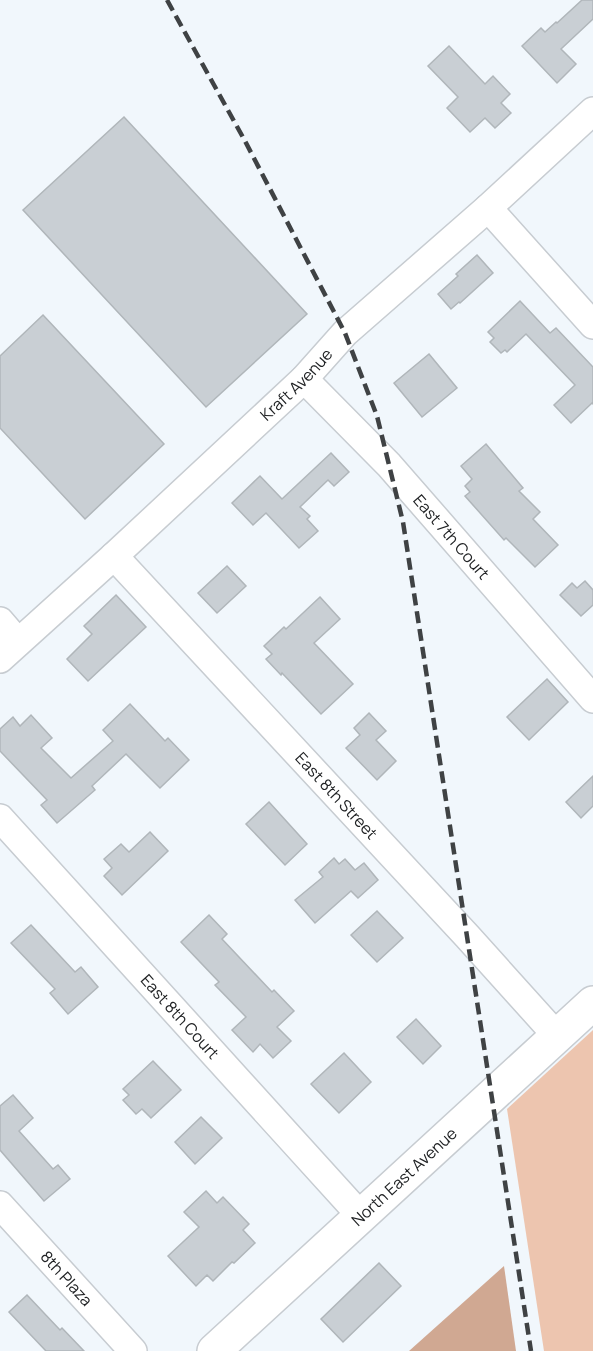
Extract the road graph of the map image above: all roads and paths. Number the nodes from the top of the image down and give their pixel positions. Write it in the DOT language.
graph roads {
  1 [pos="593,111"];
  2 [pos="488,208"];
  3 [pos="593,325"];
  4 [pos="304,379"];
  5 [pos="114,556"];
  6 [pos="0,621"];
  7 [pos="9,650"];
  8 [pos="593,699"];
  9 [pos="0,818"];
  10 [pos="593,1002"];
  11 [pos="557,1036"];
  12 [pos="0,1205"];
  13 [pos="361,1216"];
  14 [pos="132,1351"];
  15 [pos="214,1351"];
  1 -- 2 [label="street, Kraft Avenue"];
  2 -- 3 [label="street"];
  2 -- 4 [label="street, Kraft Avenue"];
  4 -- 5 [label="street, Kraft Avenue"];
  4 -- 8 [label="street, East 7th Court"];
  5 -- 7 [label="street, Kraft Avenue"];
  5 -- 11 [label="street, East 8th Street"];
  6 -- 7 [label="street"];
  9 -- 13 [label="street, East 8th Court"];
  10 -- 11 [label="main road, North East Avenue"];
  11 -- 13 [label="main road, North East Avenue"];
  12 -- 14 [label="street, 8th Plaza"];
  13 -- 15 [label="main road, North East Avenue"];
}
